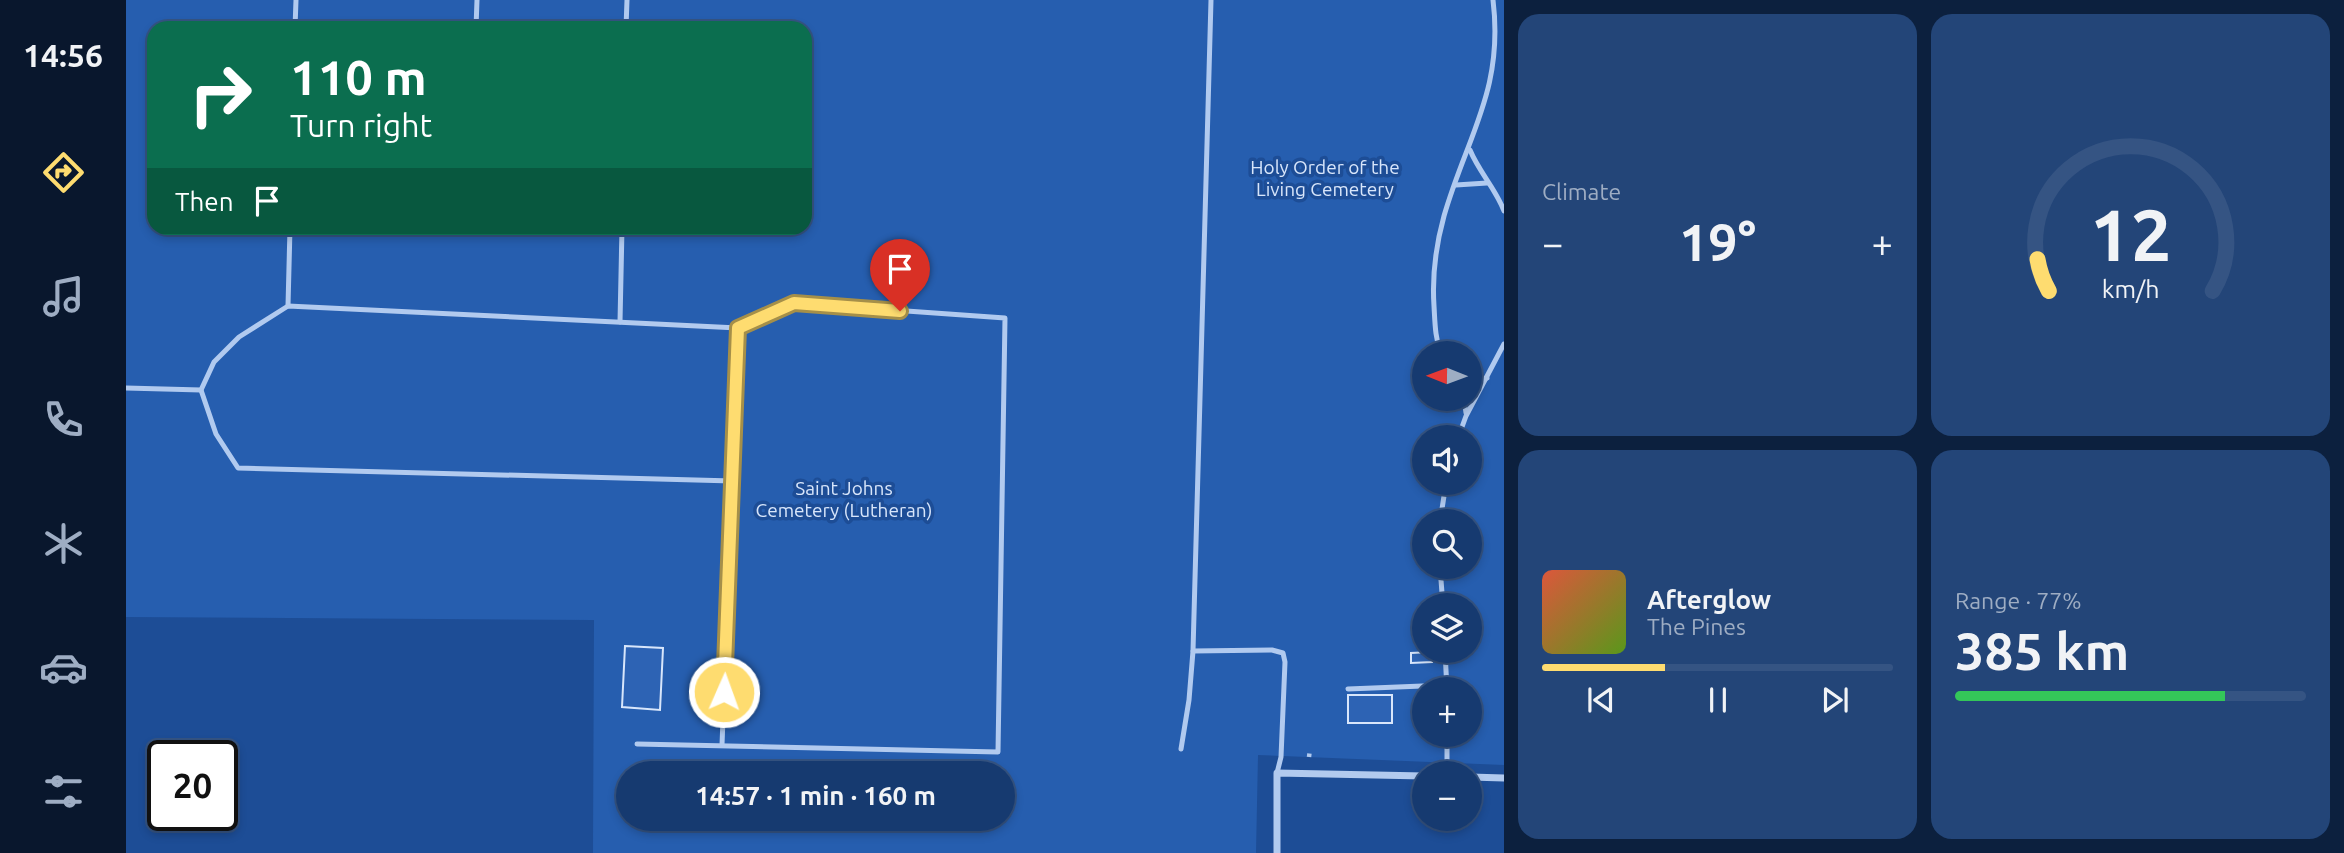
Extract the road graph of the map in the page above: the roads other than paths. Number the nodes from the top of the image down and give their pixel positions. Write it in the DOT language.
graph roads {
  1 [pos="296,0"];
  2 [pos="477,0"];
  3 [pos="627,0"];
  4 [pos="1211,0"];
  5 [pos="1493,0"];
  6 [pos="295,21"];
  7 [pos="476,21"];
  8 [pos="626,21"];
  9 [pos="1470,150"];
  10 [pos="1488,183"];
  11 [pos="1456,185"];
  12 [pos="1504,211"];
  13 [pos="290,235"];
  14 [pos="622,235"];
  15 [pos="288,306"];
  16 [pos="620,322"];
  17 [pos="738,328"];
  18 [pos="1436,341"];
  19 [pos="1504,344"];
  20 [pos="1487,378"];
  21 [pos="1482,379"];
  22 [pos="126,388"];
  23 [pos="201,390"];
  24 [pos="1465,411"];
  25 [pos="1466,416"];
  26 [pos="1463,425"];
  27 [pos="733,481"];
  28 [pos="1193,651"];
  29 [pos="1412,688"];
  30 [pos="1348,689"];
  31 [pos="637,744"];
  32 [pos="722,745"];
  33 [pos="1181,749"];
  34 [pos="1277,773"];
  35 [pos="1412,776"];
  36 [pos="1482,778"];
  37 [pos="1504,778"];
  38 [pos="1277,853"];
  1 -- 6 [label="lane"];
  2 -- 7 [label="lane"];
  3 -- 8 [label="lane"];
  4 -- 28 [label="lane"];
  5 -- 9 [label="lane"];
  9 -- 10 [label="lane"];
  9 -- 11 [label="lane"];
  10 -- 11 [label="lane"];
  10 -- 12 [label="lane"];
  11 -- 18 [label="lane"];
  13 -- 15 [label="lane"];
  14 -- 16 [label="lane"];
  15 -- 16 [label="lane"];
  15 -- 23 [label="lane"];
  16 -- 17 [label="lane"];
  17 -- 27 [label="lane"];
  17 -- 32 [label="lane"];
  19 -- 20 [label="lane"];
  20 -- 21 [label="lane"];
  20 -- 25 [label="lane"];
  22 -- 23 [label="lane"];
  23 -- 27 [label="lane"];
  24 -- 25 [label="lane"];
  25 -- 26 [label="lane"];
  27 -- 32 [label="lane"];
  28 -- 33 [label="lane"];
  28 -- 34 [label="lane"];
  29 -- 30 [label="lane"];
  31 -- 32 [label="lane"];
  34 -- 35 [label="street"];
  34 -- 38 [label="street"];
  36 -- 37 [label="street"];
}
